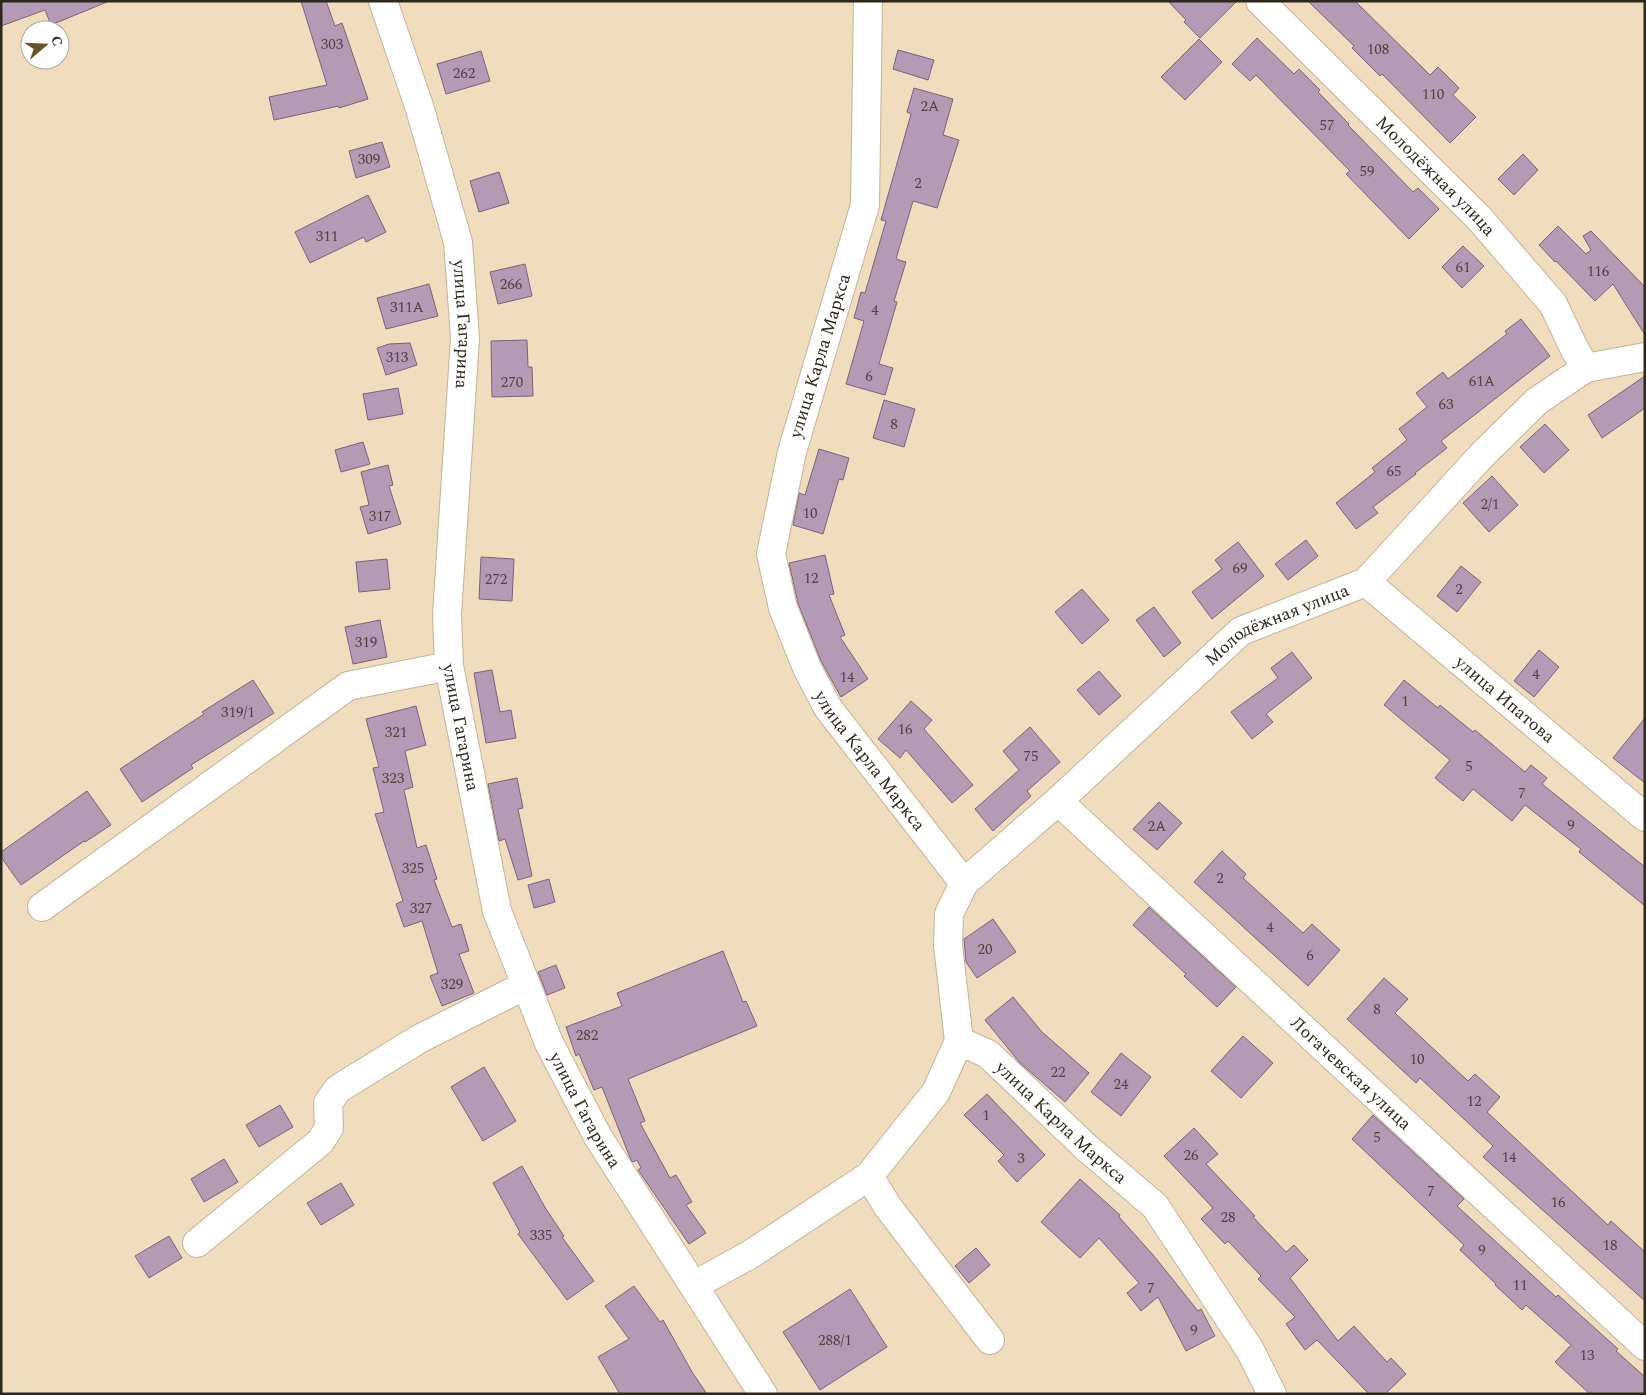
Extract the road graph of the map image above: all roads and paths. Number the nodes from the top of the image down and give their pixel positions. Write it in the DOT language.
graph roads {
  1 [pos="383,1"];
  2 [pos="868,1"];
  3 [pos="1260,1"];
  4 [pos="1645,357"];
  5 [pos="1586,368"];
  6 [pos="1366,582"];
  7 [pos="449,666"];
  8 [pos="1058,801"];
  9 [pos="1645,817"];
  10 [pos="964,883"];
  11 [pos="42,908"];
  12 [pos="526,985"];
  13 [pos="959,1041"];
  14 [pos="869,1176"];
  15 [pos="197,1243"];
  16 [pos="695,1285"];
  17 [pos="990,1340"];
  18 [pos="1645,1346"];
  19 [pos="763,1394"];
  20 [pos="1272,1394"];
  1 -- 7 [label="street, улица Гагарина"];
  2 -- 10 [label="street, улица Карла Маркса"];
  3 -- 5 [label="street, Молодёжная улица"];
  4 -- 5 [label="street, Молодёжная улица"];
  5 -- 6 [label="street, Молодёжная улица"];
  6 -- 8 [label="street, Молодёжная улица"];
  6 -- 9 [label="street, улица Ипатова"];
  7 -- 11 [label="street"];
  7 -- 12 [label="street, улица Гагарина"];
  8 -- 10 [label="street, Молодёжная улица"];
  8 -- 18 [label="street, Логачевская улица"];
  10 -- 13 [label="street"];
  12 -- 15 [label="street"];
  12 -- 16 [label="street, улица Гагарина"];
  13 -- 14 [label="street"];
  13 -- 20 [label="street, улица Карла Маркса"];
  14 -- 16 [label="street"];
  14 -- 17 [label="street"];
  16 -- 19 [label="street, улица Гагарина"];
}
